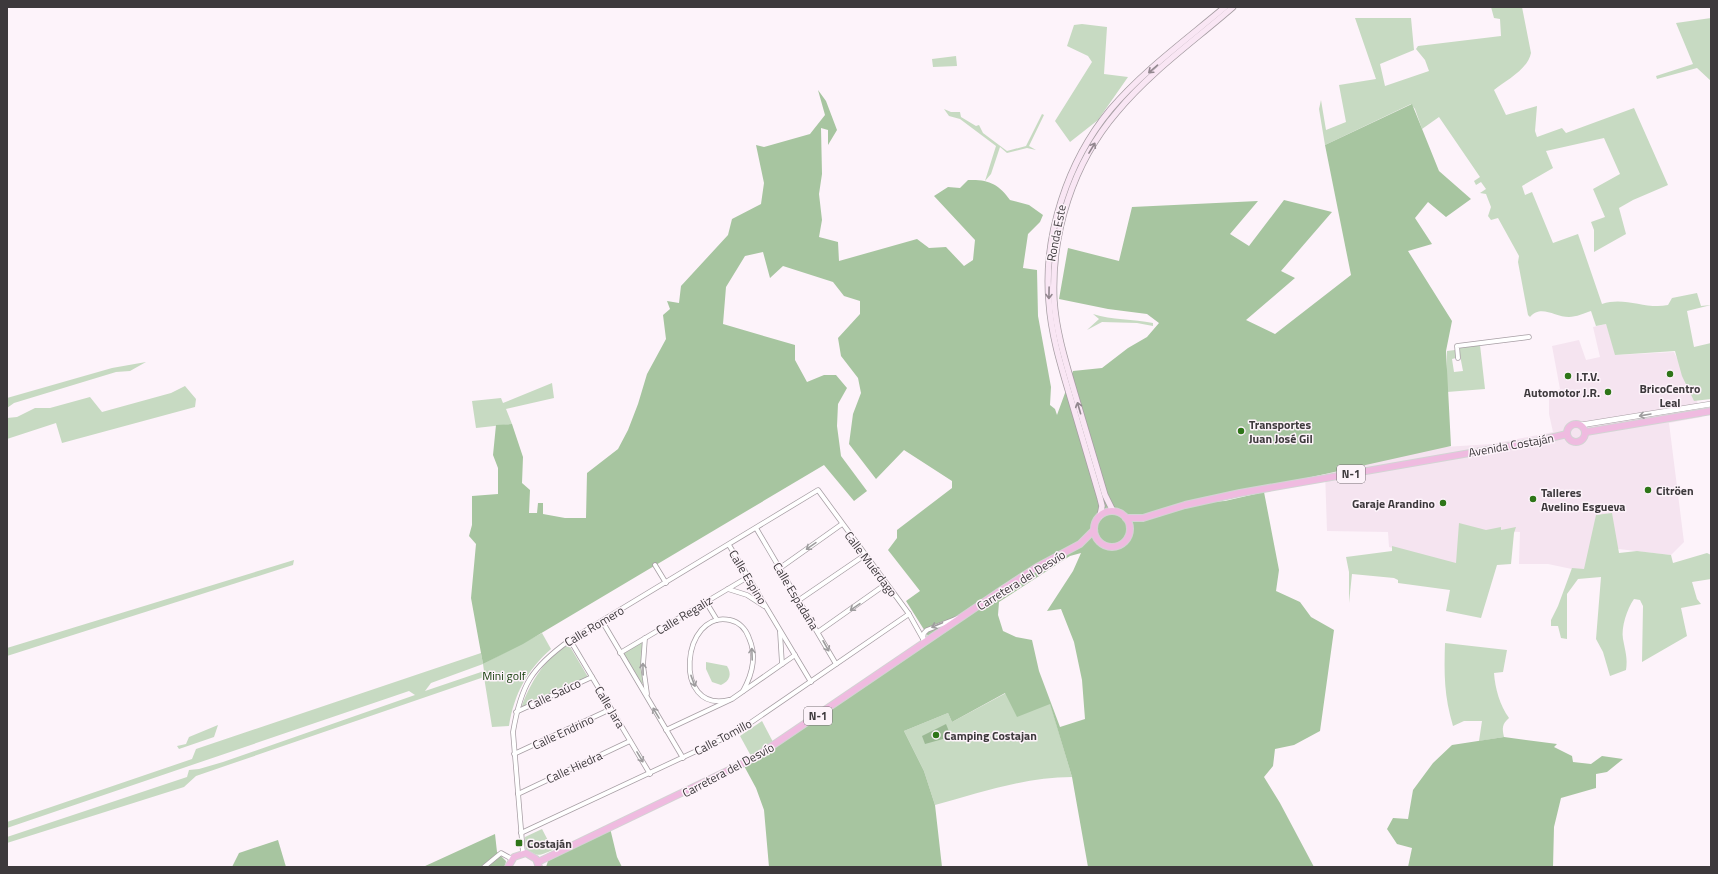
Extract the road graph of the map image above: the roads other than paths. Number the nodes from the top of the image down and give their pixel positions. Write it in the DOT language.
graph roads {
  1 [pos="1225,7"];
  2 [pos="1233,7"];
  3 [pos="1529,338"];
  4 [pos="1458,358"];
  5 [pos="1711,404"];
  6 [pos="1711,411"];
  7 [pos="1581,425"];
  8 [pos="1586,432"];
  9 [pos="1567,434"];
  10 [pos="818,490"];
  11 [pos="1113,511"];
  12 [pos="1100,516"];
  13 [pos="1126,518"];
  14 [pos="1143,518"];
  15 [pos="842,524"];
  16 [pos="756,528"];
  17 [pos="1094,530"];
  18 [pos="1130,531"];
  19 [pos="1100,542"];
  20 [pos="1080,544"];
  21 [pos="729,545"];
  22 [pos="865,555"];
  23 [pos="655,565"];
  24 [pos="780,568"];
  25 [pos="748,577"];
  26 [pos="666,583"];
  27 [pos="886,584"];
  28 [pos="727,589"];
  29 [pos="799,600"];
  30 [pos="706,602"];
  31 [pos="768,609"];
  32 [pos="909,614"];
  33 [pos="962,617"];
  34 [pos="717,620"];
  35 [pos="602,621"];
  36 [pos="778,627"];
  37 [pos="818,632"];
  38 [pos="645,638"];
  39 [pos="570,640"];
  40 [pos="924,641"];
  41 [pos="620,653"];
  42 [pos="795,655"];
  43 [pos="782,664"];
  44 [pos="836,664"];
  45 [pos="592,677"];
  46 [pos="811,682"];
  47 [pos="743,691"];
  48 [pos="648,699"];
  49 [pos="729,700"];
  50 [pos="611,710"];
  51 [pos="516,712"];
  52 [pos="666,730"];
  53 [pos="630,741"];
  54 [pos="514,754"];
  55 [pos="683,758"];
  56 [pos="650,774"];
  57 [pos="518,794"];
  58 [pos="521,833"];
  59 [pos="523,853"];
  60 [pos="512,859"];
  61 [pos="538,864"];
  62 [pos="484,867"];
  63 [pos="508,867"];
  1 -- 12 [label="main road, Ronda Este, one-way"];
  11 -- 2 [label="main road, Ronda Este, one-way"];
  3 -- 4 [label="street"];
  5 -- 7 [label="street, one-way"];
  6 -- 8 [label="highway"];
  7 -- 8 [label="highway"];
  7 -- 9 [label="highway"];
  8 -- 9 [label="highway"];
  9 -- 14 [label="highway, Avenida Costaján / N-1"];
  10 -- 15 [label="street, Calle Muérdago"];
  10 -- 16 [label="street, Calle Romero"];
  11 -- 12 [label="highway"];
  11 -- 13 [label="highway, N-1"];
  12 -- 17 [label="highway, N-1"];
  13 -- 14 [label="highway, N-1"];
  13 -- 18 [label="highway"];
  14 -- 18 [label="highway, N-1"];
  15 -- 22 [label="street, Calle Muérdago"];
  15 -- 24 [label="street, one-way"];
  16 -- 21 [label="street, Calle Romero"];
  16 -- 24 [label="street, Calle Espadaña"];
  17 -- 19 [label="highway"];
  17 -- 20 [label="highway, Carretera del Desvío / N-1"];
  18 -- 19 [label="highway, N-1"];
  19 -- 20 [label="highway, Carretera del Desvío / N-1"];
  20 -- 33 [label="highway, Carretera del Desvío / N-1"];
  21 -- 25 [label="street, Calle Espino"];
  21 -- 26 [label="street, Calle Romero"];
  22 -- 27 [label="street, Calle Muérdago"];
  22 -- 29 [label="street"];
  23 -- 26 [label="street"];
  24 -- 29 [label="street, Calle Espadaña"];
  25 -- 28 [label="street, Calle Regaliz"];
  25 -- 31 [label="street, Calle Espino"];
  26 -- 35 [label="street, Calle Romero"];
  27 -- 32 [label="street, Calle Muérdago"];
  27 -- 37 [label="street, one-way"];
  28 -- 30 [label="street, Calle Regaliz"];
  28 -- 31 [label="street, Calle Espino"];
  29 -- 37 [label="street, Calle Espadaña"];
  30 -- 34 [label="street"];
  30 -- 38 [label="street, Calle Regaliz"];
  31 -- 36 [label="street, Calle Espino"];
  32 -- 40 [label="street, Calle Muérdago"];
  32 -- 44 [label="street, Calle Tomillo"];
  33 -- 40 [label="highway, Carretera del Desvío / N-1"];
  33 -- 40 [label="street, Carretera del Desvío, one-way"];
  47 -- 34 [label="street, one-way"];
  34 -- 49 [label="street, one-way"];
  35 -- 39 [label="street, Calle Romero"];
  35 -- 41 [label="street"];
  36 -- 42 [label="street, Calle Espino"];
  36 -- 43 [label="street, Calle Espino"];
  37 -- 44 [label="street, Calle Espadaña, one-way"];
  38 -- 41 [label="street, Calle Regaliz"];
  48 -- 38 [label="street, one-way"];
  39 -- 45 [label="street, Calle Jara"];
  39 -- 51 [label="street, Calle Romero"];
  40 -- 61 [label="highway, Carretera del Desvío / N-1"];
  41 -- 48 [label="street"];
  42 -- 43 [label="street"];
  42 -- 46 [label="street, Calle Espino"];
  43 -- 47 [label="street"];
  44 -- 46 [label="street, Calle Tomillo"];
  45 -- 50 [label="street, Calle Jara"];
  45 -- 51 [label="street, Calle Saúco"];
  46 -- 55 [label="street, Calle Tomillo"];
  47 -- 49 [label="street"];
  52 -- 48 [label="street, one-way"];
  49 -- 52 [label="street"];
  50 -- 53 [label="street, Calle Jara"];
  50 -- 54 [label="street, Calle Endrino"];
  51 -- 54 [label="street, Calle Romero"];
  52 -- 55 [label="street"];
  53 -- 56 [label="street, Calle Jara, one-way"];
  53 -- 57 [label="street, Calle Hiedra"];
  54 -- 57 [label="street, Calle Romero"];
  55 -- 56 [label="street, Calle Tomillo"];
  56 -- 58 [label="street, Calle Tomillo"];
  57 -- 58 [label="street, Calle Romero"];
  58 -- 59 [label="street, Calle Romero"];
  59 -- 60 [label="highway"];
  59 -- 61 [label="highway, N-1"];
  60 -- 62 [label="street"];
  60 -- 63 [label="highway"];
}
